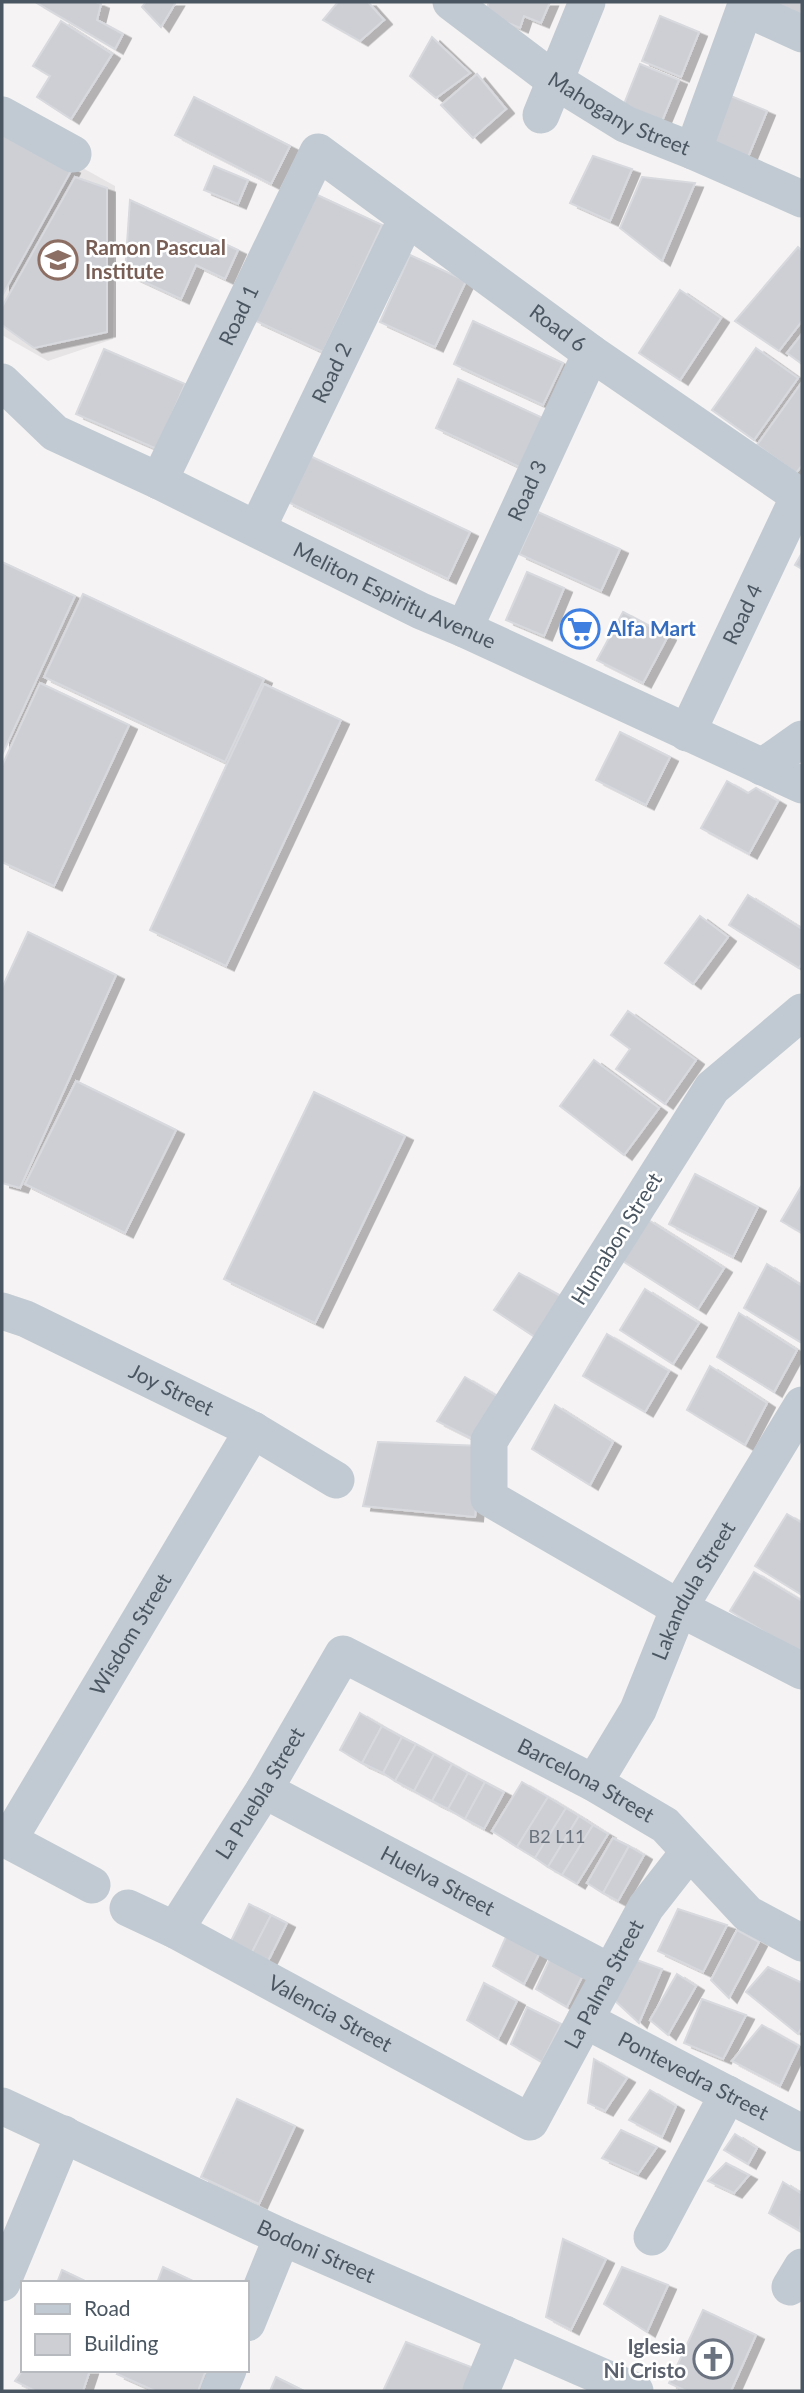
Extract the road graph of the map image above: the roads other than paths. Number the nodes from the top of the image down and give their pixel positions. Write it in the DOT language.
graph roads {
  1 [pos="451,2"];
  2 [pos="587,2"];
  3 [pos="746,5"];
  4 [pos="802,34"];
  5 [pos="554,80"];
  6 [pos="2,115"];
  7 [pos="541,115"];
  8 [pos="693,151"];
  9 [pos="318,152"];
  10 [pos="73,154"];
  11 [pos="802,199"];
  12 [pos="407,218"];
  13 [pos="591,353"];
  14 [pos="2,382"];
  15 [pos="159,481"];
  16 [pos="801,497"];
  17 [pos="257,529"];
  18 [pos="464,629"];
  19 [pos="687,733"];
  20 [pos="802,739"];
  21 [pos="762,767"];
  22 [pos="802,785"];
  23 [pos="802,1012"];
  24 [pos="2,1311"];
  25 [pos="802,1405"];
  26 [pos="253,1430"];
  27 [pos="336,1480"];
  28 [pos="679,1608"];
  29 [pos="343,1654"];
  30 [pos="802,1671"];
  31 [pos="594,1783"];
  32 [pos="264,1790"];
  33 [pos="5,1838"];
  34 [pos="689,1852"];
  35 [pos="92,1885"];
  36 [pos="128,1908"];
  37 [pos="175,1930"];
  38 [pos="802,1943"];
  39 [pos="610,1972"];
  40 [pos="585,2020"];
  41 [pos="728,2094"];
  42 [pos="2,2106"];
  43 [pos="530,2122"];
  44 [pos="802,2133"];
  45 [pos="64,2134"];
  46 [pos="282,2237"];
  47 [pos="652,2237"];
  48 [pos="2,2283"];
  49 [pos="248,2321"];
  50 [pos="505,2334"];
  51 [pos="227,2372"];
  52 [pos="219,2391"];
  53 [pos="481,2391"];
  54 [pos="635,2391"];
  1 -- 5 [label="street, Mahogany Street"];
  2 -- 5 [label="street"];
  3 -- 4 [label="street"];
  3 -- 8 [label="street"];
  5 -- 7 [label="street"];
  5 -- 8 [label="street, Mahogany Street"];
  6 -- 10 [label="street"];
  8 -- 11 [label="street, Mahogany Street"];
  9 -- 12 [label="street, Road 6"];
  9 -- 15 [label="street, Road 1"];
  12 -- 13 [label="street, Road 6"];
  12 -- 17 [label="street, Road 2"];
  13 -- 16 [label="street, Road 6"];
  13 -- 18 [label="street, Road 3"];
  14 -- 15 [label="street, Meliton Espiritu Avenue"];
  15 -- 17 [label="street, Meliton Espiritu Avenue"];
  16 -- 19 [label="street, Road 4"];
  17 -- 18 [label="street, Meliton Espiritu Avenue"];
  18 -- 19 [label="street, Meliton Espiritu Avenue"];
  19 -- 21 [label="street, Meliton Espiritu Avenue"];
  20 -- 21 [label="street"];
  21 -- 22 [label="street, Meliton Espiritu Avenue"];
  23 -- 28 [label="street, Humabon Street"];
  24 -- 26 [label="street, Joy Street"];
  25 -- 28 [label="street, Lakandula Street"];
  26 -- 27 [label="street, Joy Street"];
  26 -- 33 [label="street, Wisdom Street"];
  28 -- 30 [label="street"];
  28 -- 31 [label="street, Lakandula Street"];
  29 -- 31 [label="street, Barcelona Street"];
  29 -- 32 [label="street, La Puebla Street"];
  31 -- 34 [label="street, Barcelona Street"];
  32 -- 37 [label="street, La Puebla Street"];
  32 -- 39 [label="street, Huelva Street"];
  33 -- 35 [label="street"];
  34 -- 38 [label="street, Barcelona Street"];
  34 -- 39 [label="street, La Palma Street"];
  36 -- 37 [label="street, Valencia Street"];
  37 -- 43 [label="street, Valencia Street"];
  39 -- 40 [label="street, La Palma Street"];
  40 -- 41 [label="street, Pontevedra Street"];
  40 -- 43 [label="street, La Palma Street"];
  41 -- 44 [label="street, Pontevedra Street"];
  41 -- 47 [label="street"];
  42 -- 45 [label="street, Bodoni Street"];
  45 -- 46 [label="street, Bodoni Street"];
  45 -- 48 [label="street"];
  46 -- 49 [label="street"];
  46 -- 50 [label="street, Bodoni Street"];
  50 -- 53 [label="street"];
  50 -- 54 [label="street, Bodoni Street"];
  51 -- 52 [label="street"];
}
